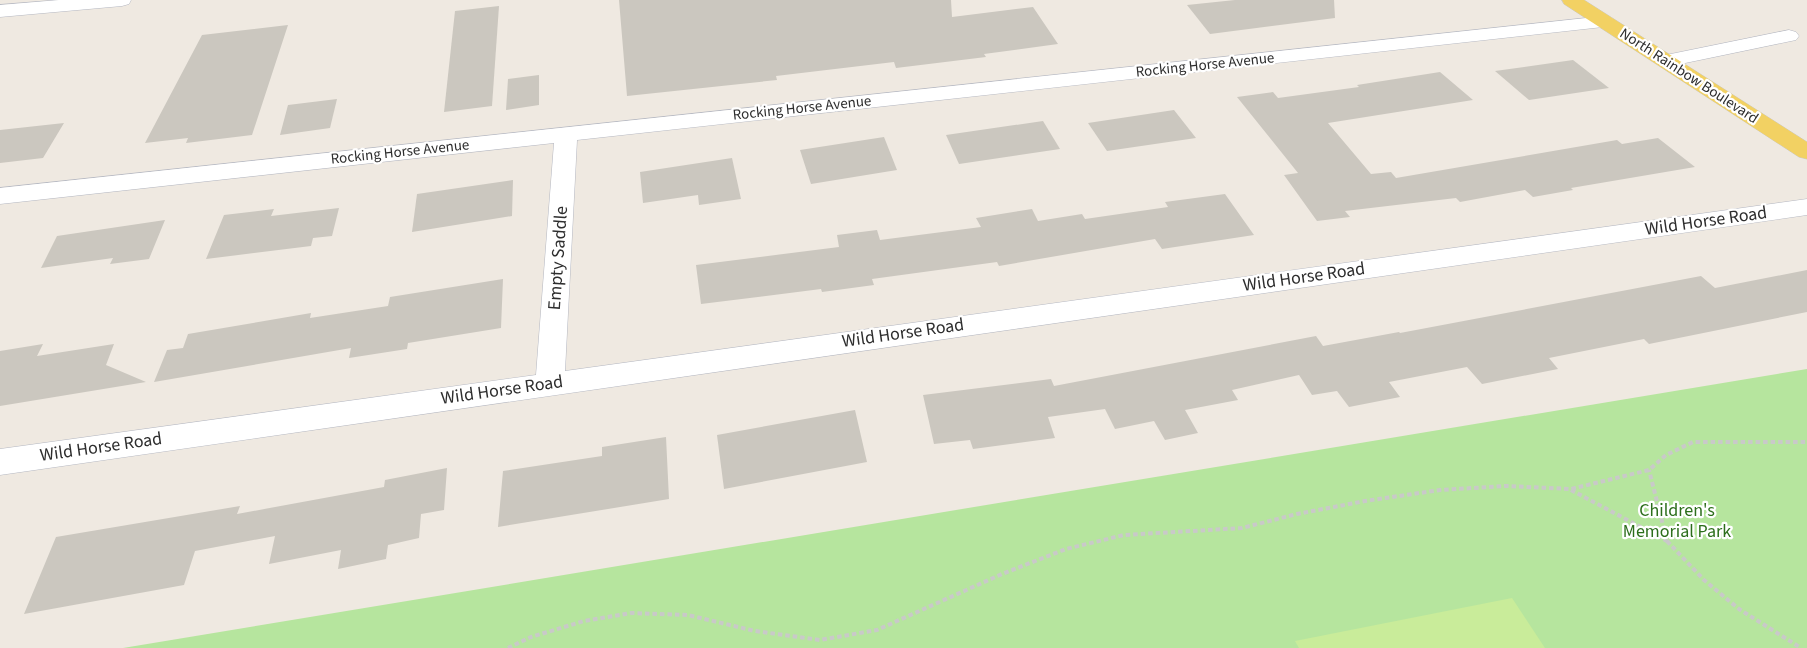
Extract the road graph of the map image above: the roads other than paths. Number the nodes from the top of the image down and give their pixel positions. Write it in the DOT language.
graph roads {
  1 [pos="122,0"];
  2 [pos="1571,0"];
  3 [pos="0,11"];
  4 [pos="1605,22"];
  5 [pos="1789,36"];
  6 [pos="1666,61"];
  7 [pos="566,134"];
  8 [pos="1807,152"];
  9 [pos="0,196"];
  10 [pos="1807,207"];
  11 [pos="550,383"];
  12 [pos="0,462"];
  1 -- 3 [label="street"];
  2 -- 4 [label="main road, North Rainbow Boulevard"];
  4 -- 6 [label="main road, North Rainbow Boulevard"];
  4 -- 7 [label="street, Rocking Horse Avenue"];
  5 -- 6 [label="street"];
  6 -- 8 [label="main road, North Rainbow Boulevard"];
  7 -- 9 [label="street, Rocking Horse Avenue"];
  7 -- 11 [label="street, Empty Saddle"];
  10 -- 11 [label="street, Wild Horse Road"];
  11 -- 12 [label="street, Wild Horse Road"];
}
